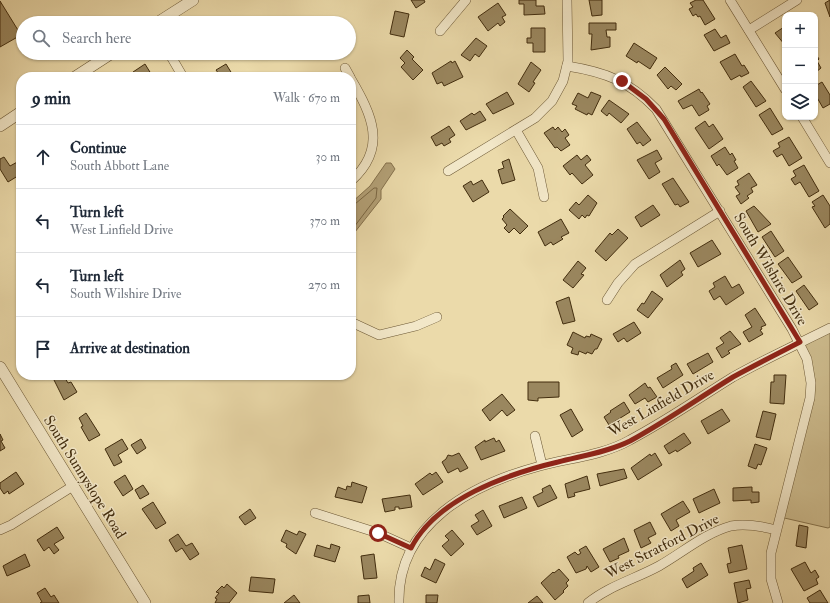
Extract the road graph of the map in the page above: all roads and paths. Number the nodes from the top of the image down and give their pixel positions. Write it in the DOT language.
graph roads {
  1 [pos="192,0"];
  2 [pos="466,0"];
  3 [pos="567,0"];
  4 [pos="730,0"];
  5 [pos="797,0"];
  6 [pos="168,16"];
  7 [pos="749,30"];
  8 [pos="440,31"];
  9 [pos="101,60"];
  10 [pos="173,60"];
  11 [pos="567,66"];
  12 [pos="345,68"];
  13 [pos="83,72"];
  14 [pos="180,72"];
  15 [pos="347,72"];
  16 [pos="782,84"];
  17 [pos="356,88"];
  18 [pos="16,115"];
  19 [pos="804,120"];
  20 [pos="0,126"];
  21 [pos="516,130"];
  22 [pos="830,163"];
  23 [pos="448,172"];
  24 [pos="356,177"];
  25 [pos="544,198"];
  26 [pos="720,211"];
  27 [pos="607,300"];
  28 [pos="437,317"];
  29 [pos="356,324"];
  30 [pos="830,328"];
  31 [pos="800,342"];
  32 [pos="0,367"];
  33 [pos="535,436"];
  34 [pos="542,465"];
  35 [pos="73,486"];
  36 [pos="315,513"];
  37 [pos="0,530"];
  38 [pos="776,530"];
  39 [pos="411,548"];
  40 [pos="145,603"];
  41 [pos="399,603"];
  42 [pos="588,603"];
  43 [pos="778,603"];
  1 -- 6 [label="street"];
  2 -- 8 [label="street"];
  3 -- 11 [label="street"];
  4 -- 7 [label="street"];
  5 -- 7 [label="street"];
  7 -- 16 [label="street"];
  9 -- 13 [label="street"];
  10 -- 14 [label="street"];
  11 -- 21 [label="street"];
  11 -- 26 [label="street, South Wilshire Drive"];
  12 -- 15 [label="street"];
  17 -- 24 [label="street"];
  18 -- 20 [label="street"];
  19 -- 22 [label="street"];
  21 -- 23 [label="street"];
  21 -- 25 [label="street"];
  26 -- 27 [label="street"];
  26 -- 31 [label="street, South Wilshire Drive"];
  28 -- 29 [label="street"];
  30 -- 31 [label="street, West Linfield Drive"];
  31 -- 34 [label="street, West Linfield Drive"];
  31 -- 38 [label="street, South Wilshire Drive"];
  32 -- 35 [label="street, South Sunnyslope Road"];
  33 -- 34 [label="street"];
  34 -- 39 [label="street, West Linfield Drive"];
  35 -- 37 [label="street"];
  35 -- 40 [label="street, South Sunnyslope Road"];
  36 -- 39 [label="street"];
  38 -- 42 [label="street, West Stratford Drive"];
  38 -- 43 [label="street, South Wilshire Drive"];
  39 -- 41 [label="street, West Linfield Drive"];
}
